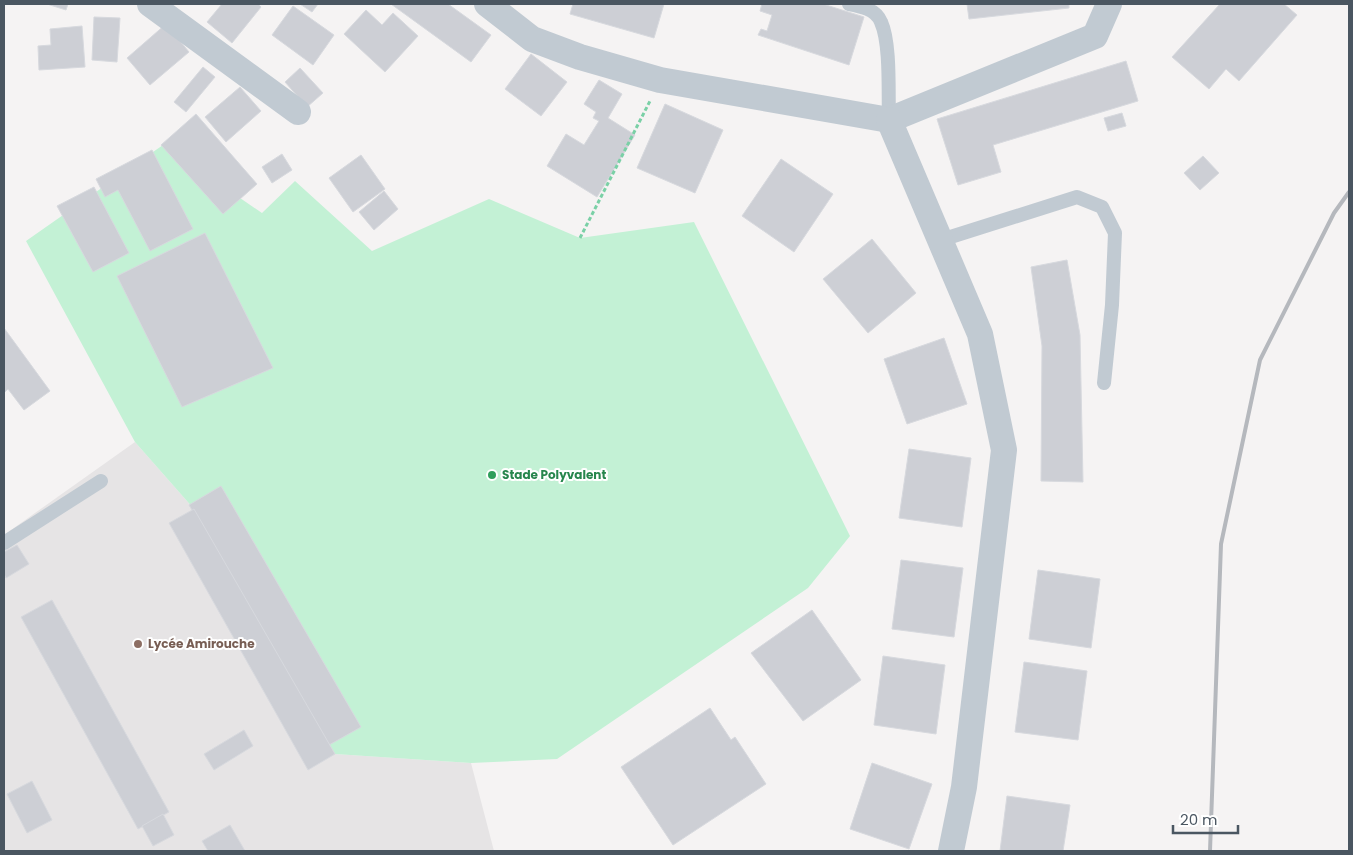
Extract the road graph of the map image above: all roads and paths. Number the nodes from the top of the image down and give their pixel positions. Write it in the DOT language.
graph roads {
  1 [pos="150,4"];
  2 [pos="486,4"];
  3 [pos="848,4"];
  4 [pos="1109,4"];
  5 [pos="660,80"];
  6 [pos="298,112"];
  7 [pos="889,120"];
  8 [pos="580,238"];
  9 [pos="941,240"];
  10 [pos="1104,383"];
  11 [pos="101,481"];
  12 [pos="4,543"];
  13 [pos="951,851"];
  1 -- 6 [label="street"];
  2 -- 5 [label="street"];
  3 -- 7 [label="lane"];
  4 -- 7 [label="street"];
  5 -- 7 [label="street"];
  5 -- 8 [label="path"];
  7 -- 9 [label="street"];
  9 -- 10 [label="lane"];
  9 -- 13 [label="street"];
  11 -- 12 [label="lane"];
}
